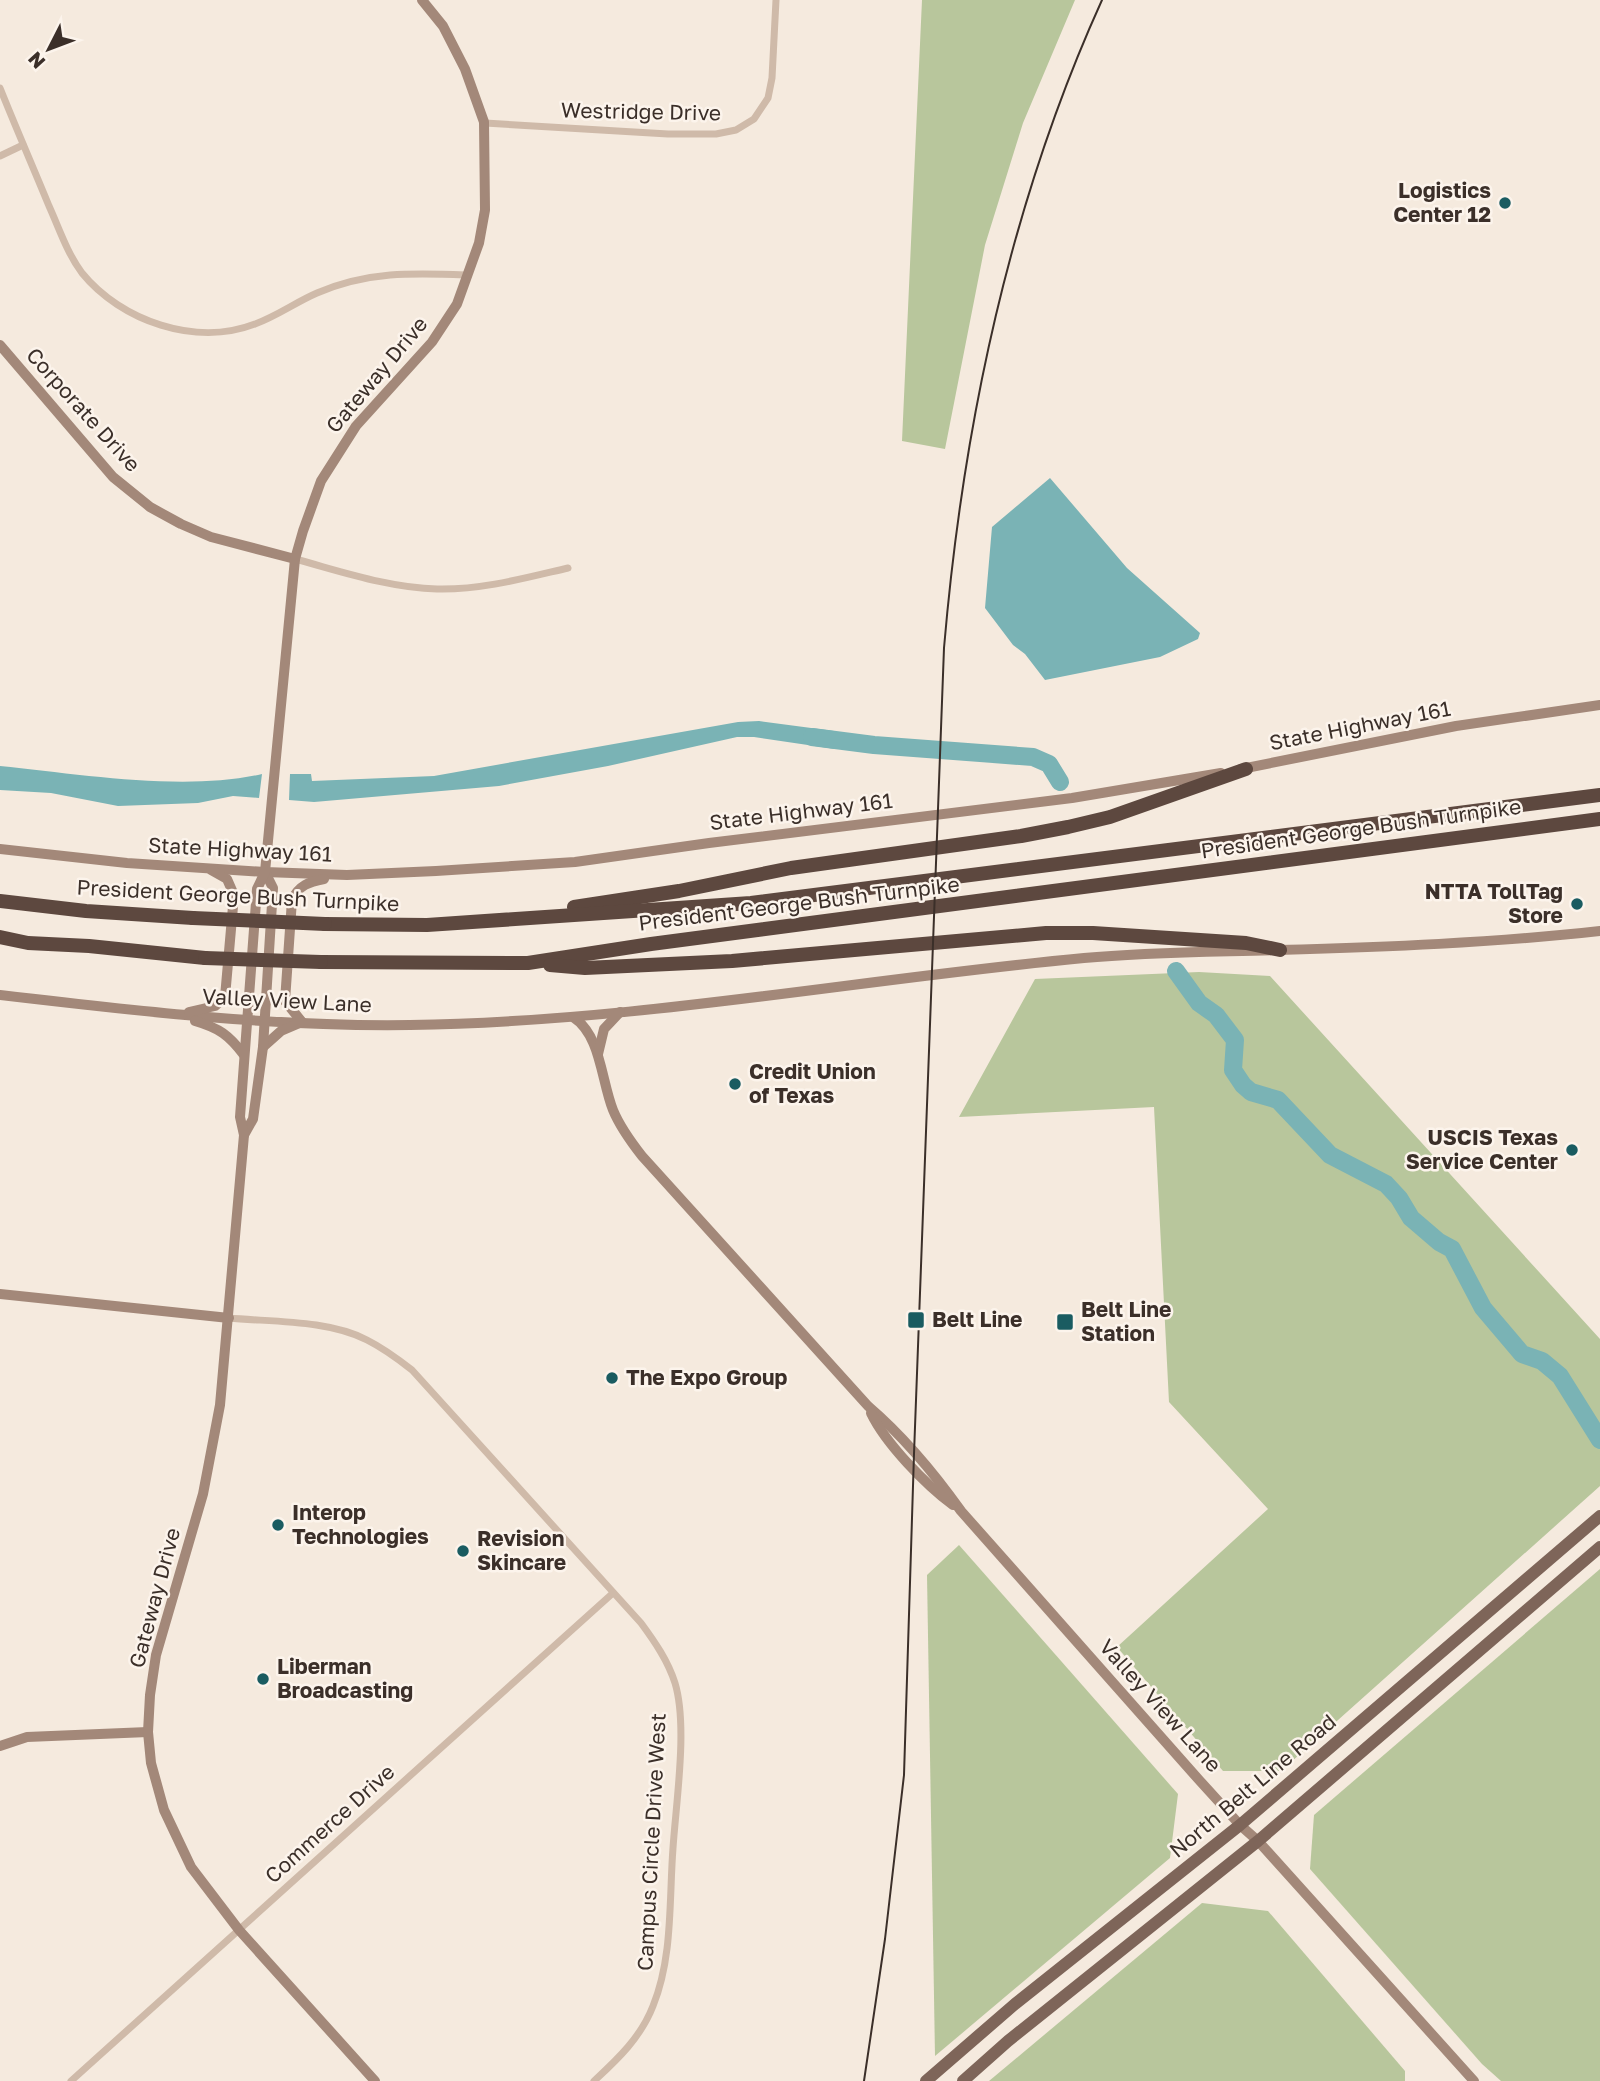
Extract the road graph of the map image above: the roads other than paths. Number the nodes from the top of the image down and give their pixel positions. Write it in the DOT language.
graph roads {
  1 [pos="422,0"];
  2 [pos="776,0"];
  3 [pos="0,89"];
  4 [pos="485,123"];
  5 [pos="23,145"];
  6 [pos="0,156"];
  7 [pos="468,275"];
  8 [pos="0,345"];
  9 [pos="295,559"];
  10 [pos="568,568"];
  11 [pos="1600,705"];
  12 [pos="1246,769"];
  13 [pos="1600,795"];
  14 [pos="1600,819"];
  15 [pos="0,849"];
  16 [pos="208,868"];
  17 [pos="265,872"];
  18 [pos="347,875"];
  19 [pos="0,901"];
  20 [pos="511,920"];
  21 [pos="1600,931"];
  22 [pos="0,940"];
  23 [pos="1280,950"];
  24 [pos="528,963"];
  25 [pos="0,995"];
  26 [pos="620,1012"];
  27 [pos="176,1015"];
  28 [pos="573,1017"];
  29 [pos="246,1019"];
  30 [pos="266,1020"];
  31 [pos="302,1022"];
  32 [pos="263,1047"];
  33 [pos="597,1054"];
  34 [pos="244,1055"];
  35 [pos="244,1135"];
  36 [pos="0,1294"];
  37 [pos="229,1318"];
  38 [pos="1600,1516"];
  39 [pos="1600,1547"];
  40 [pos="613,1593"];
  41 [pos="148,1732"];
  42 [pos="0,1745"];
  43 [pos="1240,1825"];
  44 [pos="1258,1841"];
  45 [pos="239,1930"];
  46 [pos="71,2081"];
  47 [pos="375,2081"];
  48 [pos="594,2081"];
  49 [pos="926,2081"];
  50 [pos="963,2081"];
  51 [pos="1474,2081"];
  1 -- 4 [label="main road, Gateway Drive"];
  2 -- 4 [label="street, Westridge Drive"];
  3 -- 5 [label="street"];
  4 -- 7 [label="main road, Gateway Drive"];
  5 -- 6 [label="street"];
  5 -- 7 [label="street"];
  7 -- 9 [label="main road, Gateway Drive"];
  8 -- 9 [label="main road, Corporate Drive"];
  9 -- 10 [label="street"];
  9 -- 17 [label="main road, Gateway Drive"];
  11 -- 12 [label="main road, State Highway 161"];
  12 -- 18 [label="main road, State Highway 161"];
  12 -- 20 [label="highway"];
  13 -- 20 [label="highway, President George Bush Turnpike"];
  14 -- 24 [label="highway, President George Bush Turnpike"];
  15 -- 16 [label="main road, State Highway 161"];
  16 -- 17 [label="main road, State Highway 161"];
  16 -- 27 [label="main road"];
  17 -- 18 [label="main road, State Highway 161"];
  17 -- 29 [label="main road, Gateway Drive"];
  17 -- 30 [label="main road, Gateway Drive"];
  18 -- 31 [label="main road"];
  19 -- 20 [label="highway, President George Bush Turnpike, bridge"];
  21 -- 23 [label="main road"];
  22 -- 24 [label="highway, President George Bush Turnpike, bridge"];
  23 -- 24 [label="highway"];
  23 -- 26 [label="main road"];
  25 -- 27 [label="main road, Valley View Lane"];
  26 -- 28 [label="main road"];
  26 -- 33 [label="main road"];
  27 -- 29 [label="main road, Valley View Lane"];
  27 -- 34 [label="main road"];
  28 -- 31 [label="main road, Valley View Lane"];
  28 -- 33 [label="main road, Valley View Lane"];
  29 -- 30 [label="main road, Valley View Lane"];
  29 -- 34 [label="main road, Gateway Drive"];
  30 -- 31 [label="main road, Valley View Lane"];
  30 -- 32 [label="main road, Gateway Drive"];
  31 -- 32 [label="main road"];
  32 -- 35 [label="main road, Gateway Drive"];
  33 -- 43 [label="main road, Valley View Lane"];
  34 -- 35 [label="main road, Gateway Drive"];
  35 -- 37 [label="main road, Gateway Drive"];
  36 -- 37 [label="main road"];
  37 -- 40 [label="street, Campus Circle Drive West"];
  37 -- 41 [label="main road, Gateway Drive"];
  38 -- 43 [label="main road, North Belt Line Road"];
  39 -- 44 [label="main road, North Belt Line Road"];
  40 -- 45 [label="street, Commerce Drive"];
  40 -- 48 [label="street, Campus Circle Drive West"];
  41 -- 42 [label="main road"];
  41 -- 45 [label="main road, Gateway Drive"];
  43 -- 44 [label="main road, Valley View Lane"];
  43 -- 49 [label="main road, North Belt Line Road"];
  44 -- 50 [label="main road, North Belt Line Road"];
  44 -- 51 [label="main road, Valley View Lane"];
  45 -- 46 [label="street, Commerce Drive"];
  45 -- 47 [label="main road, Gateway Drive"];
}
